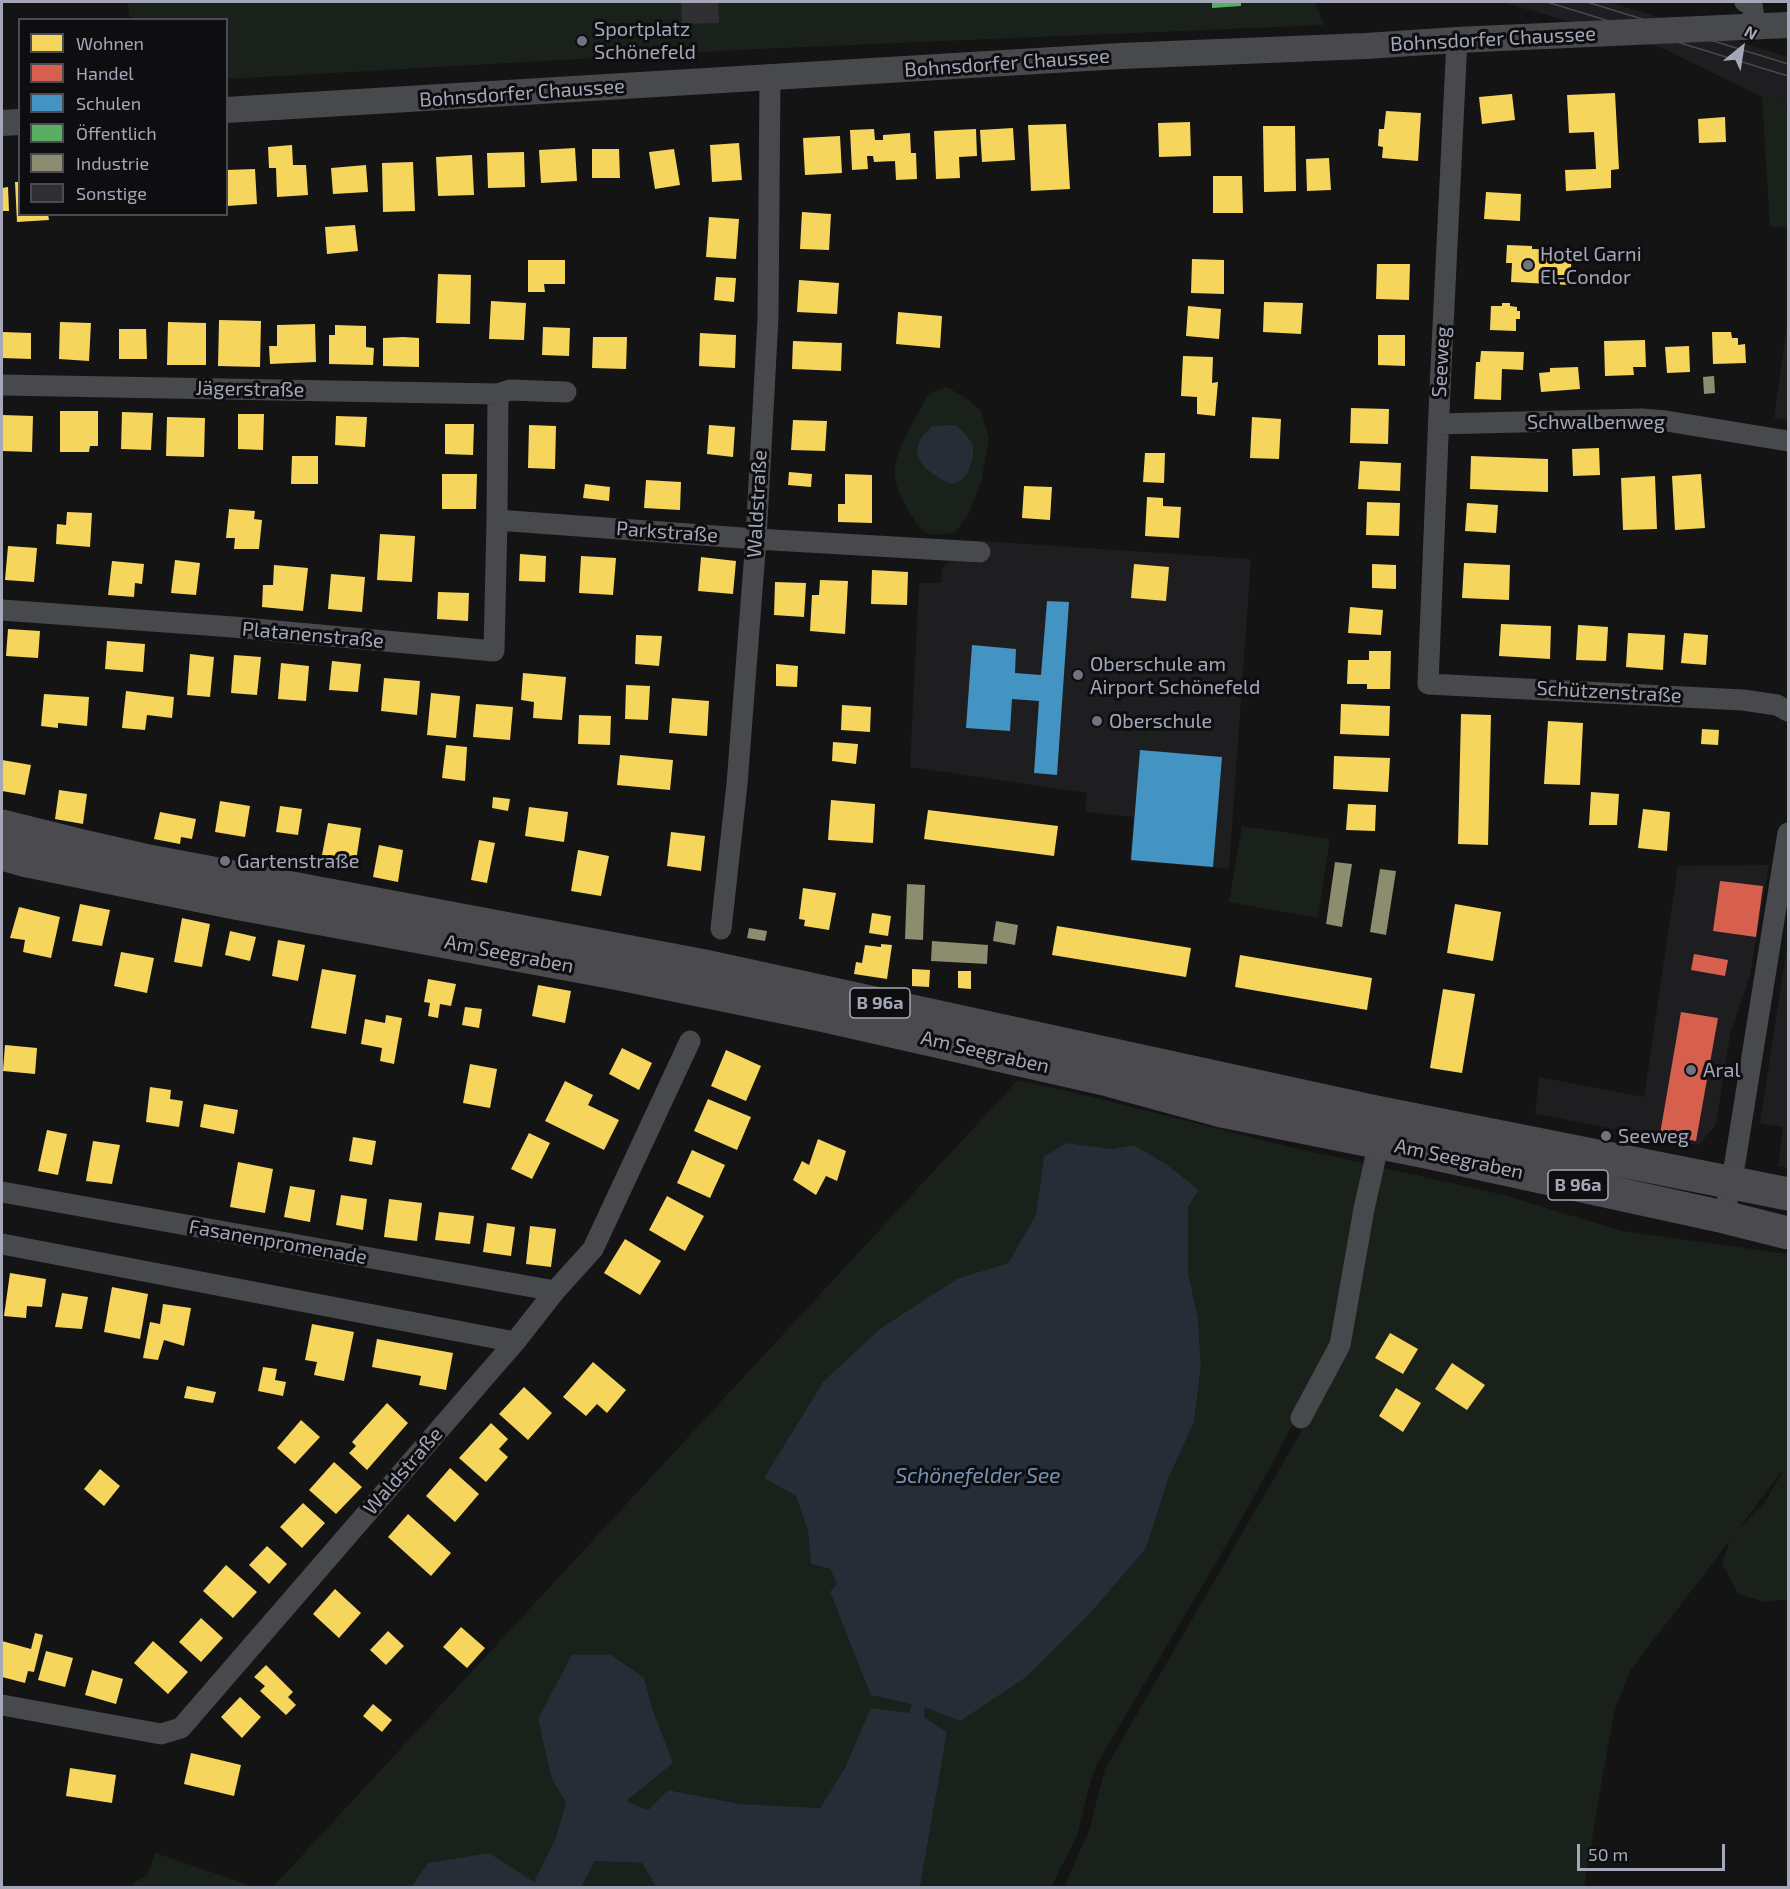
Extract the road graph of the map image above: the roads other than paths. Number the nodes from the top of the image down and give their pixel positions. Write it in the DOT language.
graph roads {
  1 [pos="1745,2"];
  2 [pos="1788,25"];
  3 [pos="1755,26"];
  4 [pos="1457,40"];
  5 [pos="770,78"];
  6 [pos="228,110"];
  7 [pos="18,122"];
  8 [pos="2,123"];
  9 [pos="2,385"];
  10 [pos="566,392"];
  11 [pos="498,394"];
  12 [pos="1439,424"];
  13 [pos="1788,441"];
  14 [pos="497,520"];
  15 [pos="756,539"];
  16 [pos="980,552"];
  17 [pos="2,610"];
  18 [pos="1428,684"];
  19 [pos="1788,711"];
  20 [pos="2,826"];
  21 [pos="1788,833"];
  22 [pos="2,854"];
  23 [pos="720,929"];
  24 [pos="690,1041"];
  25 [pos="1379,1142"];
  26 [pos="1731,1183"];
  27 [pos="2,1192"];
  28 [pos="1788,1194"];
  29 [pos="1724,1217"];
  30 [pos="1788,1233"];
  31 [pos="2,1244"];
  32 [pos="555,1291"];
  33 [pos="515,1342"];
  34 [pos="1301,1418"];
  35 [pos="2,1705"];
  1 -- 3 [label="street"];
  2 -- 3 [label="street, Bohnsdorfer Chaussee"];
  3 -- 4 [label="street, Bohnsdorfer Chaussee"];
  4 -- 5 [label="street, Bohnsdorfer Chaussee"];
  4 -- 12 [label="street, Seeweg"];
  5 -- 6 [label="street, Bohnsdorfer Chaussee"];
  5 -- 15 [label="street, Waldstraße"];
  7 -- 8 [label="street"];
  9 -- 11 [label="street, Jägerstraße"];
  10 -- 11 [label="street, Jägerstraße"];
  11 -- 14 [label="street"];
  12 -- 13 [label="street, Schwalbenweg"];
  12 -- 18 [label="street, Seeweg"];
  14 -- 15 [label="street, Parkstraße"];
  14 -- 17 [label="street, Platanenstraße"];
  15 -- 16 [label="street, Parkstraße"];
  15 -- 23 [label="street, Waldstraße"];
  18 -- 19 [label="street, Schützenstraße"];
  20 -- 26 [label="main road, Am Seegraben / B 96a"];
  21 -- 26 [label="street"];
  22 -- 25 [label="main road, Am Seegraben / B 96a"];
  24 -- 32 [label="street, Waldstraße"];
  25 -- 29 [label="main road, Am Seegraben / B 96a"];
  25 -- 34 [label="street"];
  26 -- 28 [label="main road, Am Seegraben / B 96a"];
  26 -- 29 [label="street"];
  27 -- 32 [label="street, Fasanenpromenade"];
  29 -- 30 [label="main road, Am Seegraben / B 96a"];
  31 -- 33 [label="street"];
  32 -- 33 [label="street, Waldstraße"];
  33 -- 35 [label="street, Waldstraße"];
}
